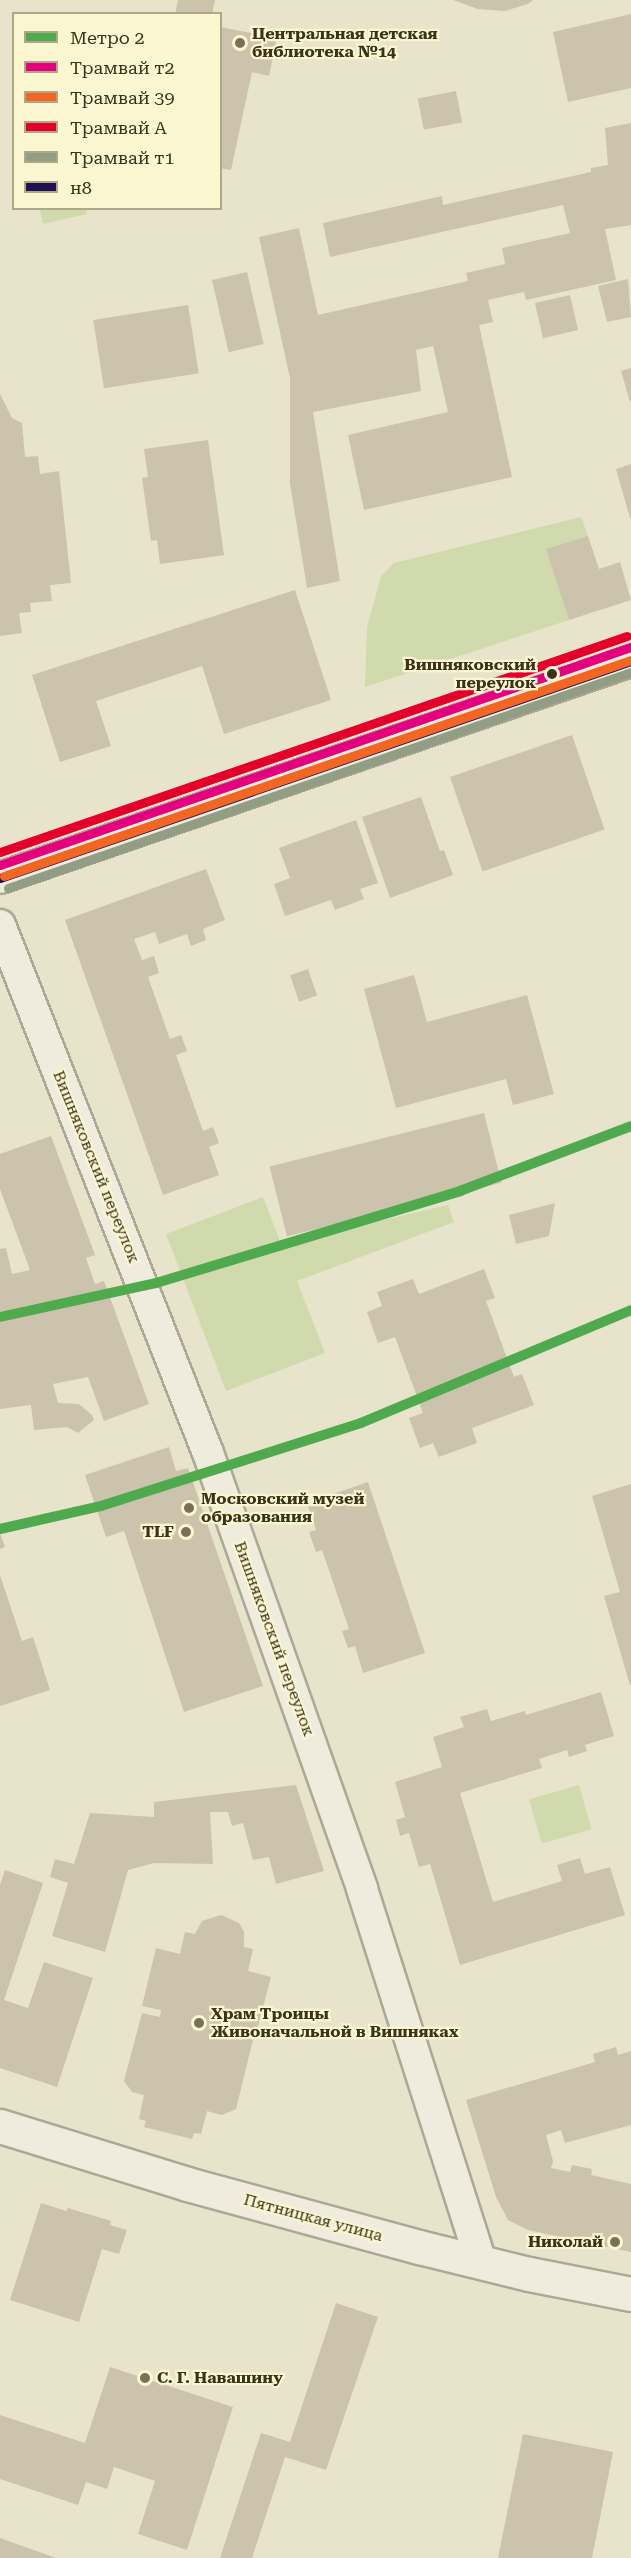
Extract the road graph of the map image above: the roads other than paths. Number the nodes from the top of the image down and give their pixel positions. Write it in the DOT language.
graph roads {
  1 [pos="631,661"];
  2 [pos="0,878"];
  3 [pos="0,925"];
  4 [pos="0,2126"];
  5 [pos="481,2262"];
  6 [pos="631,2294"];
  1 -- 2 [label="street"];
  3 -- 5 [label="street, Вишняковский переулок"];
  4 -- 5 [label="street, Пятницкая улица"];
  5 -- 6 [label="street, Пятницкая улица"];
}
